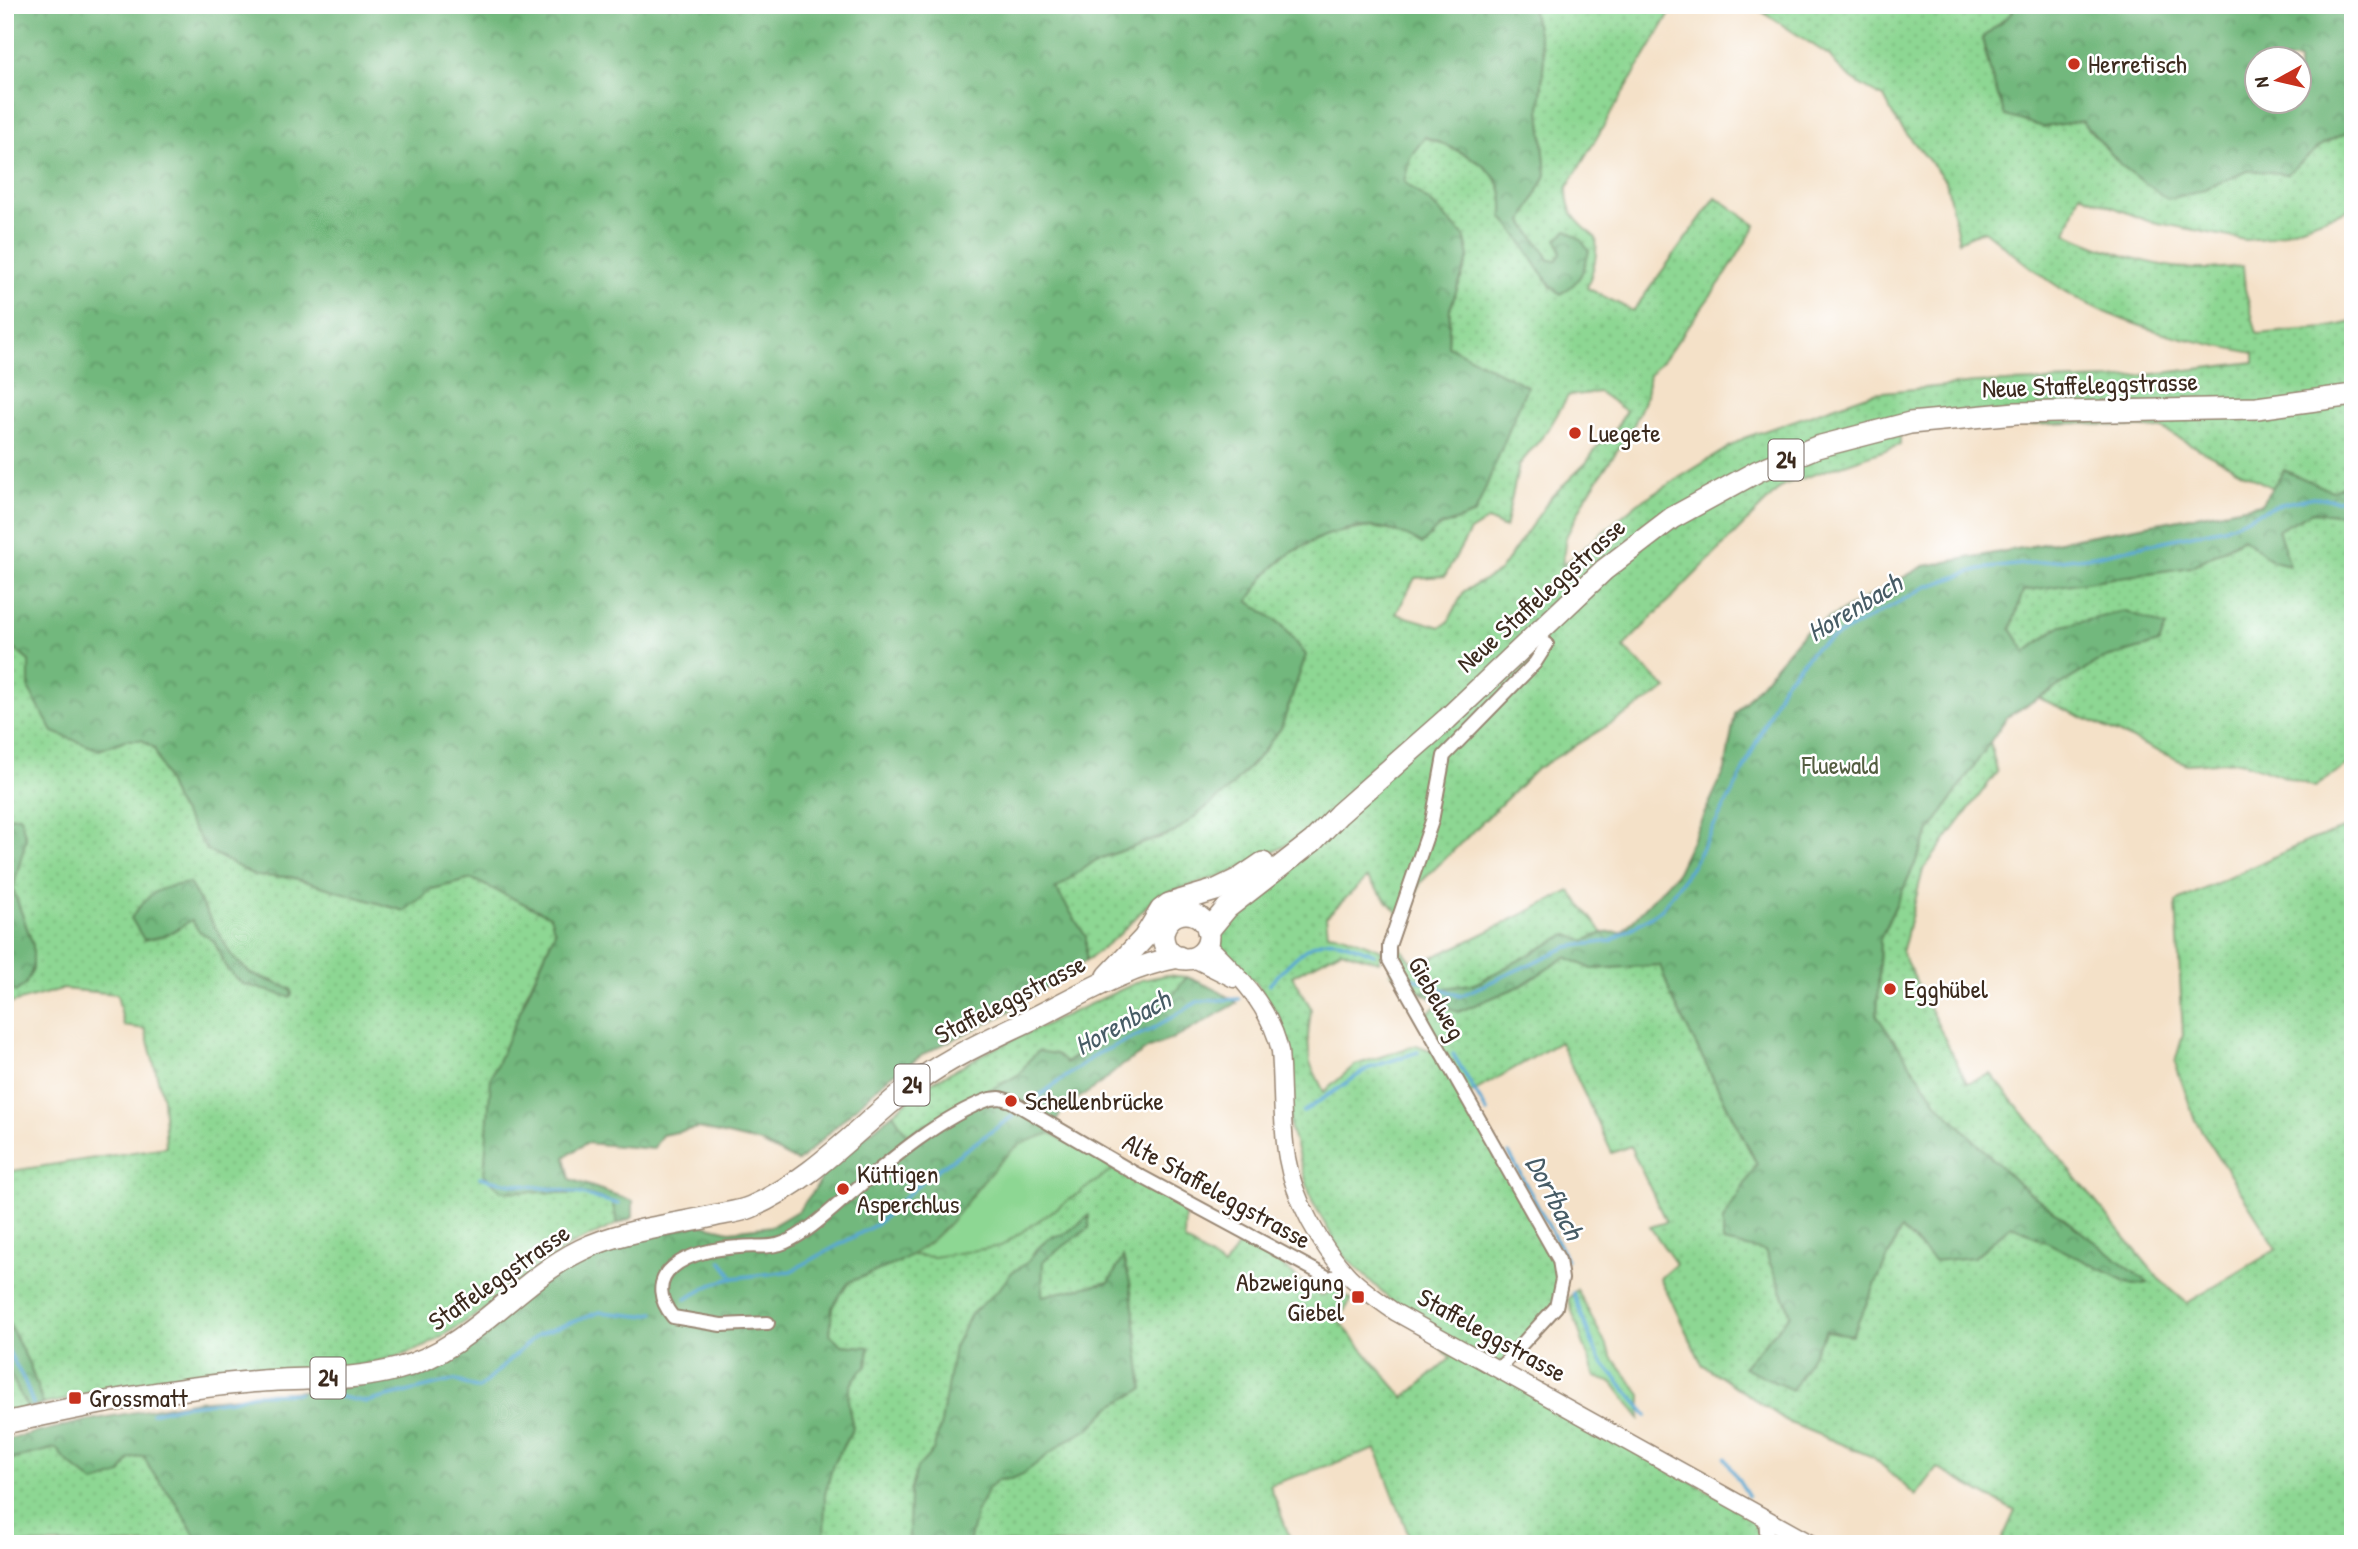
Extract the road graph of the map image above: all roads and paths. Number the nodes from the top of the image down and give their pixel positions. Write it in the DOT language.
graph roads {
  1 [pos="2353,395"];
  2 [pos="1547,644"];
  3 [pos="1339,814"];
  4 [pos="1241,878"];
  5 [pos="1190,913"];
  6 [pos="1164,931"];
  7 [pos="1197,947"];
  8 [pos="1125,972"];
  9 [pos="1101,984"];
  10 [pos="1347,1273"];
  11 [pos="768,1323"];
  12 [pos="1498,1370"];
  13 [pos="5,1423"];
  14 [pos="1765,1518"];
  15 [pos="1774,1544"];
  16 [pos="1812,1544"];
  1 -- 3 [label="main road, Neue Staffeleggstrasse / 24"];
  2 -- 12 [label="street, Giebelweg"];
  3 -- 4 [label="main road, 24"];
  3 -- 7 [label="main road, Neue Staffeleggstrasse / 24"];
  4 -- 5 [label="main road, 24"];
  4 -- 9 [label="main road, 24"];
  5 -- 6 [label="main road"];
  5 -- 7 [label="main road"];
  6 -- 7 [label="main road"];
  6 -- 8 [label="main road, Staffeleggstrasse / 24"];
  7 -- 8 [label="main road, Staffeleggstrasse / 24"];
  7 -- 10 [label="street, Staffeleggstrasse"];
  8 -- 9 [label="main road, Staffeleggstrasse / 24"];
  9 -- 13 [label="main road, Staffeleggstrasse / 24"];
  10 -- 11 [label="street, Alte Staffeleggstrasse"];
  10 -- 12 [label="street, Staffeleggstrasse"];
  12 -- 14 [label="street, Staffeleggstrasse"];
  14 -- 15 [label="street"];
  14 -- 16 [label="street, Staffeleggstrasse"];
}
